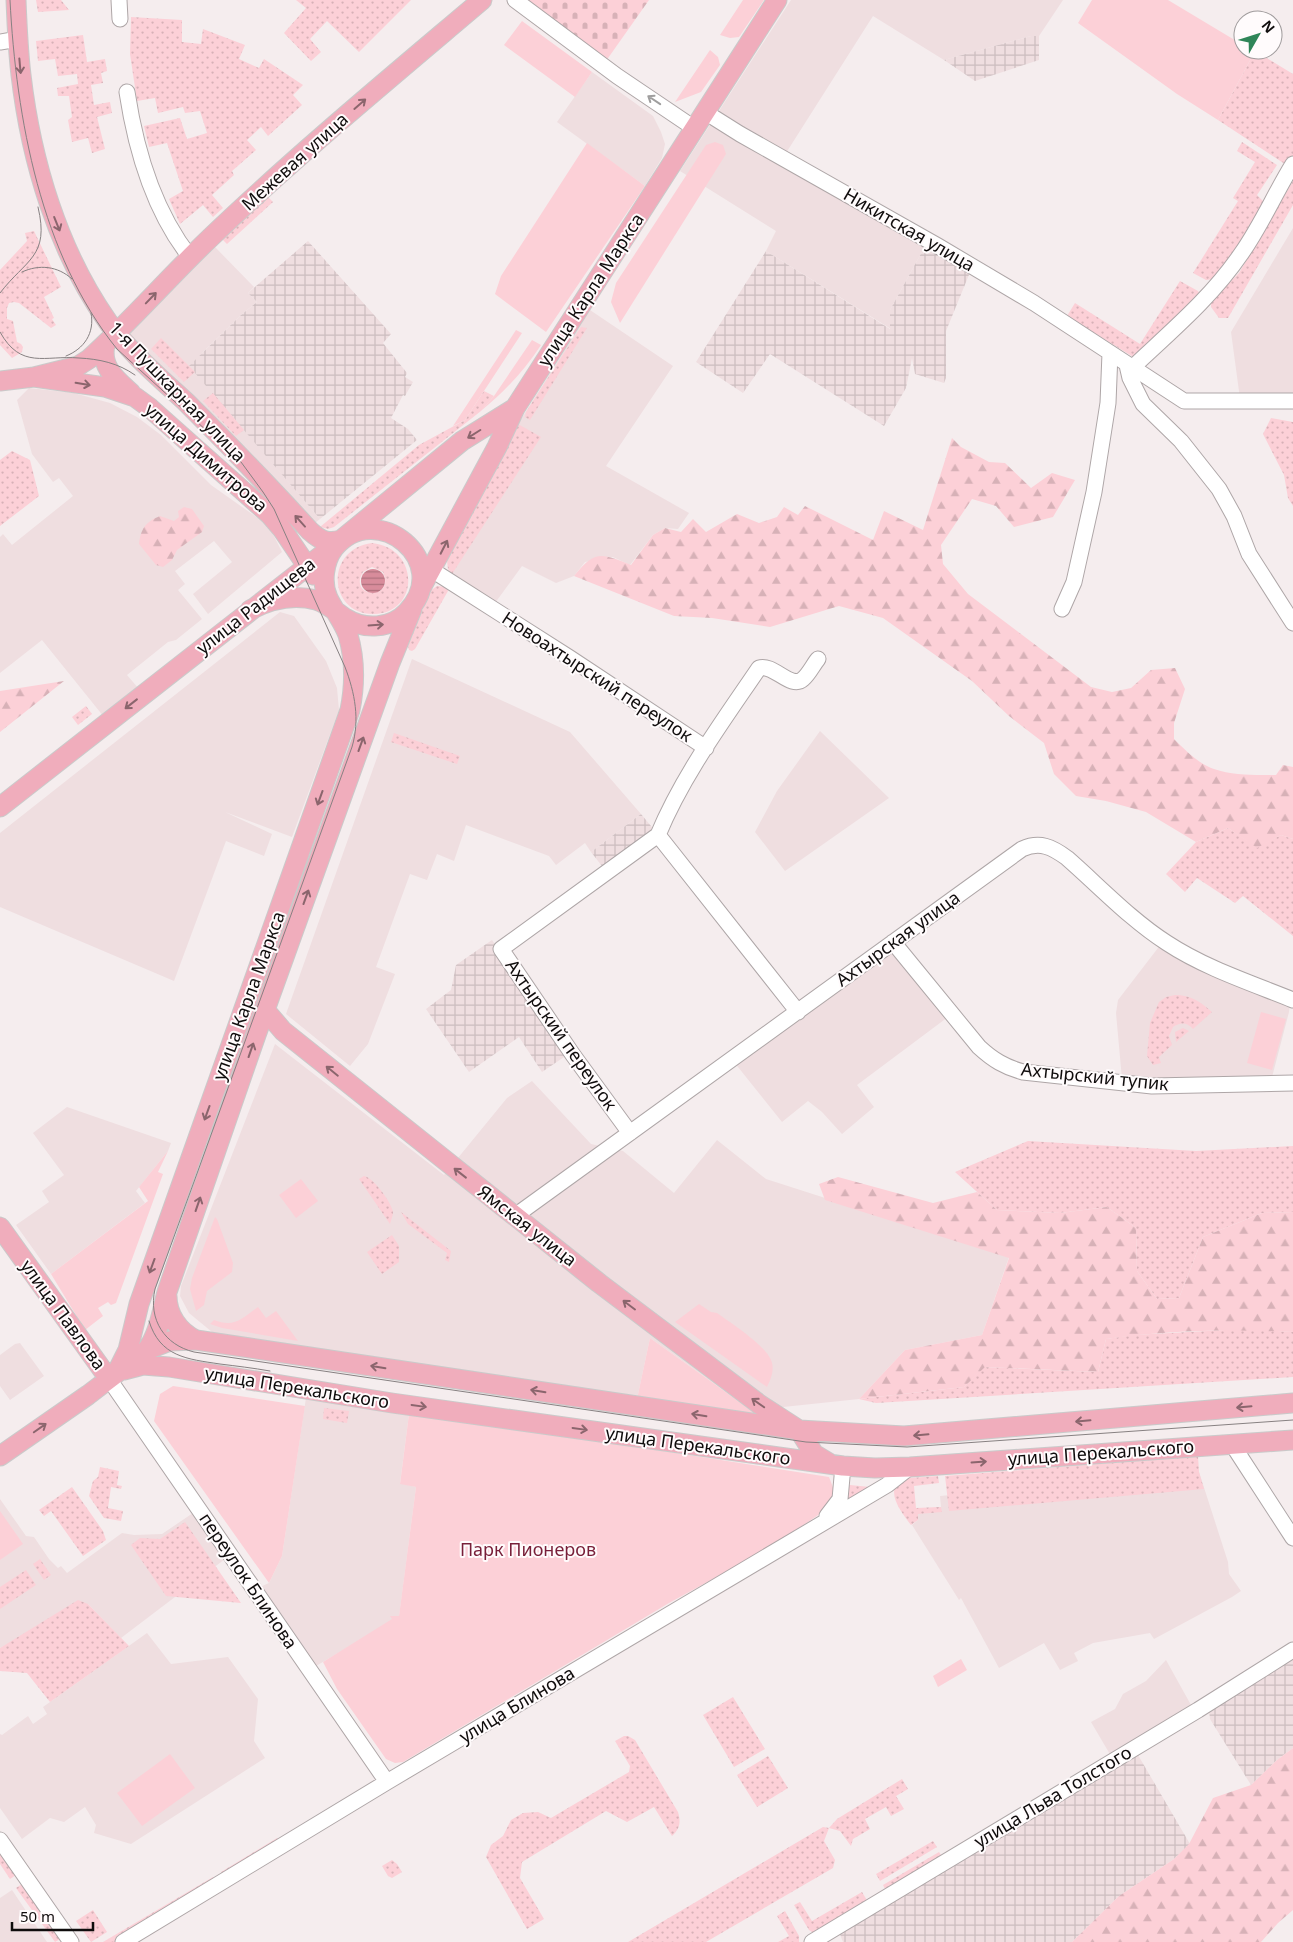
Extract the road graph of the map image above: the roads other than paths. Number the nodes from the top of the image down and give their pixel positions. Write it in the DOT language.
graph roads {
  1 [pos="16,0"];
  2 [pos="119,0"];
  3 [pos="482,0"];
  4 [pos="514,0"];
  5 [pos="776,0"];
  6 [pos="120,19"];
  7 [pos="9,41"];
  8 [pos="127,92"];
  9 [pos="705,112"];
  10 [pos="694,128"];
  11 [pos="1293,164"];
  12 [pos="190,257"];
  13 [pos="111,339"];
  14 [pos="1110,353"];
  15 [pos="1129,366"];
  16 [pos="34,377"];
  17 [pos="0,381"];
  18 [pos="135,397"];
  19 [pos="1293,401"];
  20 [pos="515,408"];
  21 [pos="237,452"];
  22 [pos="221,472"];
  23 [pos="341,540"];
  24 [pos="307,566"];
  25 [pos="432,570"];
  26 [pos="418,596"];
  27 [pos="1062,609"];
  28 [pos="250,610"];
  29 [pos="335,610"];
  30 [pos="1293,623"];
  31 [pos="818,659"];
  32 [pos="706,748"];
  33 [pos="0,807"];
  34 [pos="658,835"];
  35 [pos="893,942"];
  36 [pos="1293,1000"];
  37 [pos="265,1010"];
  38 [pos="798,1012"];
  39 [pos="1293,1083"];
  40 [pos="630,1133"];
  41 [pos="515,1216"];
  42 [pos="0,1227"];
  43 [pos="167,1292"];
  44 [pos="139,1304"];
  45 [pos="196,1340"];
  46 [pos="147,1350"];
  47 [pos="181,1369"];
  48 [pos="110,1379"];
  49 [pos="1293,1403"];
  50 [pos="799,1430"];
  51 [pos="1293,1440"];
  52 [pos="1232,1444"];
  53 [pos="0,1456"];
  54 [pos="843,1466"];
  55 [pos="910,1467"];
  56 [pos="822,1523"];
  57 [pos="1293,1538"];
  58 [pos="1293,1650"];
  59 [pos="387,1782"];
  60 [pos="0,1840"];
  61 [pos="71,1942"];
  62 [pos="123,1942"];
  63 [pos="812,1942"];
  1 -- 7 [label="main road, 1-я Пушкарная улица"];
  2 -- 6 [label="street"];
  12 -- 3 [label="main road, Межевая улица, one-way"];
  10 -- 4 [label="street, one-way"];
  5 -- 9 [label="main road, улица Карла Маркса"];
  7 -- 13 [label="main road, 1-я Пушкарная улица, one-way"];
  8 -- 12 [label="street"];
  9 -- 10 [label="main road, улица Карла Маркса"];
  9 -- 14 [label="street, Никитская улица"];
  10 -- 20 [label="main road, улица Карла Маркса"];
  11 -- 15 [label="street"];
  13 -- 12 [label="main road, Межевая улица, one-way"];
  13 -- 16 [label="main road, Межевая улица"];
  13 -- 18 [label="main road"];
  13 -- 21 [label="main road, 1-я Пушкарная улица"];
  14 -- 15 [label="street, Никитская улица"];
  14 -- 27 [label="street"];
  15 -- 19 [label="street, Никитская улица"];
  15 -- 30 [label="street"];
  16 -- 17 [label="main road, улица Димитрова"];
  16 -- 18 [label="main road, улица Димитрова, one-way"];
  18 -- 22 [label="main road, улица Димитрова"];
  20 -- 23 [label="main road, улица Радищева, one-way"];
  25 -- 20 [label="main road, улица Карла Маркса, one-way"];
  21 -- 22 [label="main road"];
  23 -- 21 [label="main road, 1-я Пушкарная улица, one-way"];
  22 -- 24 [label="main road, улица Димитрова"];
  23 -- 24 [label="main road, улица Радищева"];
  23 -- 26 [label="main road"];
  23 -- 29 [label="main road"];
  24 -- 28 [label="main road, улица Радищева"];
  24 -- 29 [label="main road, улица Димитрова"];
  25 -- 26 [label="main road, улица Карла Маркса"];
  25 -- 32 [label="street, Новоахтырский переулок"];
  29 -- 26 [label="main road, one-way"];
  37 -- 26 [label="main road, улица Карла Маркса, one-way"];
  28 -- 29 [label="main road"];
  28 -- 33 [label="main road, улица Радищева, one-way"];
  29 -- 44 [label="main road, улица Карла Маркса, one-way"];
  31 -- 32 [label="street, Новоахтырский переулок"];
  32 -- 34 [label="street"];
  34 -- 38 [label="street"];
  34 -- 40 [label="street, Ахтырский переулок"];
  35 -- 36 [label="street, Ахтырская улица"];
  35 -- 38 [label="street, Ахтырская улица"];
  35 -- 39 [label="street, Ахтырский тупик"];
  41 -- 37 [label="main road, Ямская улица, one-way"];
  43 -- 37 [label="main road, улица Карла Маркса, one-way"];
  38 -- 40 [label="street, Ахтырская улица"];
  40 -- 41 [label="street, Ахтырская улица"];
  50 -- 41 [label="main road, Ямская улица, one-way"];
  42 -- 48 [label="main road, улица Павлова"];
  43 -- 45 [label="main road"];
  43 -- 46 [label="main road, улица Карла Маркса"];
  44 -- 46 [label="main road"];
  44 -- 48 [label="main road, улица Карла Маркса"];
  45 -- 46 [label="main road, улица Перекальского"];
  50 -- 45 [label="main road, улица Перекальского, one-way"];
  46 -- 47 [label="main road"];
  46 -- 48 [label="main road"];
  47 -- 48 [label="main road, улица Перекальского"];
  47 -- 54 [label="main road, улица Перекальского, one-way"];
  53 -- 48 [label="main road, one-way"];
  48 -- 59 [label="street, переулок Блинова"];
  49 -- 50 [label="main road, улица Перекальского, one-way"];
  50 -- 54 [label="main road"];
  51 -- 52 [label="main road, улица Перекальского"];
  55 -- 52 [label="main road, улица Перекальского, one-way"];
  52 -- 57 [label="street"];
  54 -- 55 [label="main road, улица Перекальского"];
  54 -- 56 [label="street"];
  55 -- 56 [label="street, улица Блинова"];
  56 -- 59 [label="street, улица Блинова"];
  58 -- 63 [label="street, улица Льва Толстого"];
  59 -- 62 [label="street, улица Блинова"];
  60 -- 61 [label="street"];
}
